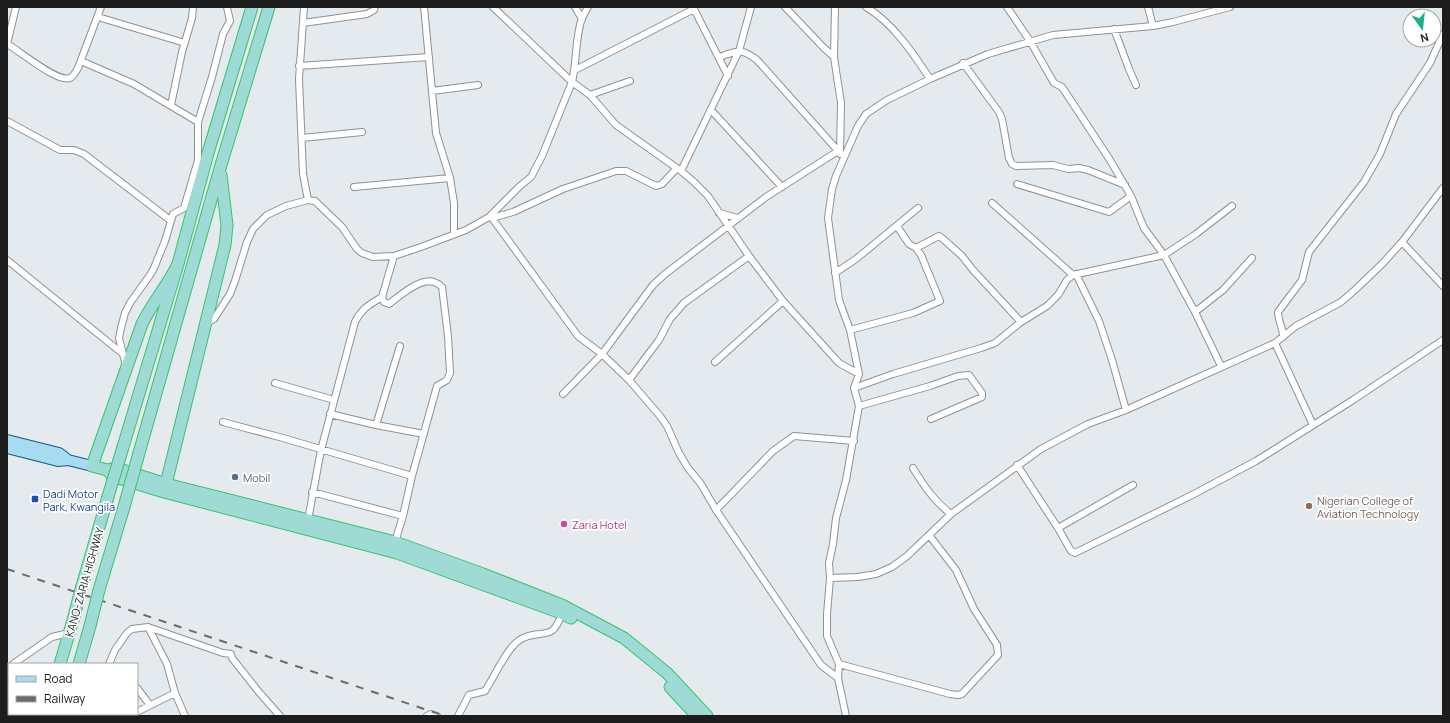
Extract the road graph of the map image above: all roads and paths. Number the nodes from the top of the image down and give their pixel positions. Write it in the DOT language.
graph roads {
  1 [pos="16,7"];
  2 [pos="101,7"];
  3 [pos="193,7"];
  4 [pos="227,7"];
  5 [pos="252,7"];
  6 [pos="269,7"];
  7 [pos="304,7"];
  8 [pos="375,7"];
  9 [pos="424,7"];
  10 [pos="493,7"];
  11 [pos="575,7"];
  12 [pos="588,7"];
  13 [pos="751,7"];
  14 [pos="785,7"];
  15 [pos="835,7"];
  16 [pos="866,7"];
  17 [pos="1007,7"];
  18 [pos="1148,7"];
  19 [pos="1230,7"];
  20 [pos="694,8"];
  21 [pos="1219,8"];
  22 [pos="98,16"];
  23 [pos="582,18"];
  24 [pos="303,23"];
  25 [pos="1153,26"];
  26 [pos="1114,29"];
  27 [pos="1443,34"];
  28 [pos="1030,41"];
  29 [pos="184,43"];
  30 [pos="7,44"];
  31 [pos="739,51"];
  32 [pos="429,57"];
  33 [pos="719,57"];
  34 [pos="834,57"];
  35 [pos="81,61"];
  36 [pos="963,64"];
  37 [pos="300,66"];
  38 [pos="575,70"];
  39 [pos="728,76"];
  40 [pos="930,79"];
  41 [pos="630,81"];
  42 [pos="572,82"];
  43 [pos="478,85"];
  44 [pos="1136,85"];
  45 [pos="432,91"];
  46 [pos="590,95"];
  47 [pos="171,105"];
  48 [pos="711,110"];
  49 [pos="7,121"];
  50 [pos="198,122"];
  51 [pos="362,132"];
  52 [pos="302,138"];
  53 [pos="839,152"];
  54 [pos="840,163"];
  55 [pos="221,166"];
  56 [pos="679,170"];
  57 [pos="450,178"];
  58 [pos="1016,184"];
  59 [pos="1125,185"];
  60 [pos="354,187"];
  61 [pos="782,187"];
  62 [pos="1443,188"];
  63 [pos="1131,196"];
  64 [pos="308,200"];
  65 [pos="992,203"];
  66 [pos="1232,206"];
  67 [pos="918,208"];
  68 [pos="719,213"];
  69 [pos="490,218"];
  70 [pos="738,218"];
  71 [pos="170,220"];
  72 [pos="727,226"];
  73 [pos="897,226"];
  74 [pos="454,234"];
  75 [pos="1402,242"];
  76 [pos="916,248"];
  77 [pos="1164,255"];
  78 [pos="394,256"];
  79 [pos="749,256"];
  80 [pos="1252,258"];
  81 [pos="7,260"];
  82 [pos="178,264"];
  83 [pos="835,273"];
  84 [pos="1075,274"];
  85 [pos="1443,286"];
  86 [pos="382,297"];
  87 [pos="783,301"];
  88 [pos="1196,312"];
  89 [pos="1022,322"];
  90 [pos="206,323"];
  91 [pos="850,330"];
  92 [pos="1283,337"];
  93 [pos="1443,340"];
  94 [pos="154,342"];
  95 [pos="1275,343"];
  96 [pos="170,346"];
  97 [pos="400,346"];
  98 [pos="123,354"];
  99 [pos="602,354"];
  100 [pos="715,362"];
  101 [pos="1221,366"];
  102 [pos="126,368"];
  103 [pos="859,374"];
  104 [pos="629,380"];
  105 [pos="276,384"];
  106 [pos="854,388"];
  107 [pos="563,394"];
  108 [pos="334,400"];
  109 [pos="859,406"];
  110 [pos="1126,410"];
  111 [pos="330,414"];
  112 [pos="931,419"];
  113 [pos="223,422"];
  114 [pos="376,425"];
  115 [pos="1314,425"];
  116 [pos="424,434"];
  117 [pos="7,440"];
  118 [pos="854,441"];
  119 [pos="7,448"];
  120 [pos="321,450"];
  121 [pos="68,460"];
  122 [pos="1017,465"];
  123 [pos="92,466"];
  124 [pos="913,468"];
  125 [pos="107,470"];
  126 [pos="412,476"];
  127 [pos="166,484"];
  128 [pos="1133,485"];
  129 [pos="312,492"];
  130 [pos="716,510"];
  131 [pos="950,514"];
  132 [pos="404,516"];
  133 [pos="308,520"];
  134 [pos="1058,528"];
  135 [pos="929,534"];
  136 [pos="396,542"];
  137 [pos="830,578"];
  138 [pos="562,614"];
  139 [pos="148,626"];
  140 [pos="69,633"];
  141 [pos="14,663"];
  142 [pos="60,663"];
  143 [pos="79,663"];
  144 [pos="110,663"];
  145 [pos="839,664"];
  146 [pos="838,678"];
  147 [pos="138,689"];
  148 [pos="175,693"];
  149 [pos="150,705"];
  150 [pos="138,711"];
  151 [pos="185,716"];
  152 [pos="280,716"];
  153 [pos="458,716"];
  154 [pos="697,716"];
  155 [pos="707,716"];
  156 [pos="846,716"];
  1 -- 30 [label="street"];
  2 -- 22 [label="street"];
  3 -- 29 [label="street"];
  4 -- 50 [label="street"];
  5 -- 82 [label="highway"];
  6 -- 55 [label="highway, KANO-ZARIA HIGHWAY"];
  7 -- 24 [label="street"];
  8 -- 24 [label="street"];
  9 -- 32 [label="street"];
  10 -- 42 [label="street"];
  11 -- 23 [label="street"];
  12 -- 23 [label="street"];
  13 -- 31 [label="street"];
  14 -- 34 [label="street"];
  15 -- 34 [label="street"];
  16 -- 40 [label="street"];
  17 -- 28 [label="street"];
  18 -- 25 [label="street"];
  19 -- 21 [label="street"];
  20 -- 33 [label="street"];
  20 -- 38 [label="street"];
  21 -- 25 [label="street"];
  22 -- 29 [label="street"];
  22 -- 35 [label="street"];
  23 -- 38 [label="street"];
  24 -- 37 [label="street"];
  25 -- 26 [label="street"];
  26 -- 28 [label="street"];
  26 -- 44 [label="street"];
  27 -- 92 [label="street"];
  28 -- 36 [label="street"];
  28 -- 59 [label="street"];
  29 -- 47 [label="street"];
  30 -- 35 [label="street"];
  31 -- 33 [label="street"];
  31 -- 39 [label="street"];
  31 -- 53 [label="street"];
  32 -- 37 [label="street"];
  32 -- 45 [label="street"];
  33 -- 39 [label="street"];
  34 -- 53 [label="street"];
  35 -- 47 [label="street"];
  36 -- 40 [label="street"];
  36 -- 59 [label="street"];
  37 -- 52 [label="street"];
  38 -- 42 [label="street"];
  39 -- 48 [label="street"];
  40 -- 54 [label="street"];
  41 -- 46 [label="street"];
  42 -- 46 [label="street"];
  42 -- 69 [label="street"];
  43 -- 45 [label="street"];
  45 -- 57 [label="street"];
  46 -- 56 [label="street"];
  47 -- 50 [label="street"];
  48 -- 56 [label="street"];
  48 -- 61 [label="street"];
  49 -- 71 [label="street"];
  50 -- 71 [label="street"];
  51 -- 52 [label="street"];
  52 -- 64 [label="street"];
  53 -- 54 [label="street"];
  53 -- 61 [label="street"];
  54 -- 83 [label="street"];
  55 -- 90 [label="highway"];
  55 -- 96 [label="highway, KANO-ZARIA HIGHWAY"];
  56 -- 68 [label="street"];
  56 -- 69 [label="street"];
  57 -- 60 [label="street"];
  57 -- 74 [label="street"];
  58 -- 63 [label="street"];
  59 -- 63 [label="street"];
  61 -- 70 [label="street"];
  62 -- 75 [label="street"];
  63 -- 77 [label="street"];
  64 -- 78 [label="street"];
  64 -- 90 [label="street"];
  65 -- 84 [label="street"];
  66 -- 77 [label="street"];
  67 -- 73 [label="street"];
  68 -- 70 [label="street"];
  68 -- 72 [label="street"];
  69 -- 74 [label="street"];
  69 -- 99 [label="street"];
  70 -- 72 [label="street"];
  71 -- 98 [label="street"];
  72 -- 79 [label="street"];
  72 -- 99 [label="street"];
  73 -- 76 [label="street"];
  73 -- 83 [label="street"];
  74 -- 78 [label="street"];
  75 -- 85 [label="street"];
  75 -- 92 [label="street"];
  76 -- 89 [label="street"];
  76 -- 91 [label="street"];
  77 -- 84 [label="street"];
  77 -- 88 [label="street"];
  78 -- 86 [label="street"];
  79 -- 87 [label="street"];
  79 -- 104 [label="street"];
  80 -- 88 [label="street"];
  81 -- 98 [label="street"];
  82 -- 94 [label="highway, KANO-ZARIA HIGHWAY"];
  82 -- 102 [label="highway"];
  83 -- 91 [label="street"];
  84 -- 89 [label="street"];
  84 -- 110 [label="street"];
  86 -- 108 [label="street"];
  86 -- 116 [label="street"];
  87 -- 100 [label="street"];
  87 -- 103 [label="street"];
  88 -- 101 [label="street"];
  89 -- 106 [label="street"];
  90 -- 127 [label="highway"];
  91 -- 103 [label="street"];
  92 -- 95 [label="street"];
  93 -- 115 [label="street"];
  94 -- 96 [label="highway"];
  94 -- 140 [label="highway, KANO-ZARIA HIGHWAY, bridge"];
  95 -- 101 [label="street"];
  95 -- 115 [label="street"];
  96 -- 143 [label="highway, KANO-ZARIA HIGHWAY, bridge"];
  97 -- 114 [label="street"];
  98 -- 102 [label="street"];
  99 -- 104 [label="street"];
  99 -- 107 [label="street"];
  101 -- 110 [label="street"];
  102 -- 123 [label="highway"];
  103 -- 106 [label="street"];
  104 -- 130 [label="street"];
  105 -- 108 [label="street"];
  106 -- 109 [label="street"];
  108 -- 111 [label="street"];
  109 -- 112 [label="street"];
  109 -- 118 [label="street"];
  110 -- 122 [label="street"];
  111 -- 114 [label="street"];
  111 -- 120 [label="street"];
  113 -- 120 [label="street"];
  114 -- 116 [label="street"];
  115 -- 134 [label="street"];
  116 -- 126 [label="street"];
  117 -- 121 [label="main road"];
  118 -- 130 [label="street"];
  118 -- 137 [label="street"];
  119 -- 121 [label="main road"];
  120 -- 126 [label="street"];
  120 -- 129 [label="street"];
  121 -- 123 [label="main road"];
  122 -- 131 [label="street"];
  122 -- 134 [label="street"];
  123 -- 125 [label="highway"];
  124 -- 131 [label="street"];
  125 -- 127 [label="highway"];
  125 -- 138 [label="highway"];
  126 -- 132 [label="street"];
  127 -- 133 [label="highway"];
  128 -- 134 [label="street"];
  129 -- 132 [label="street"];
  129 -- 133 [label="street"];
  130 -- 146 [label="street"];
  131 -- 135 [label="street"];
  132 -- 136 [label="street"];
  133 -- 136 [label="highway"];
  135 -- 137 [label="street"];
  135 -- 145 [label="street"];
  136 -- 155 [label="highway"];
  137 -- 145 [label="street"];
  138 -- 153 [label="street"];
  138 -- 154 [label="highway"];
  139 -- 144 [label="street"];
  139 -- 148 [label="street"];
  139 -- 152 [label="street"];
  140 -- 141 [label="street"];
  140 -- 142 [label="highway, KANO-ZARIA HIGHWAY"];
  145 -- 146 [label="street"];
  146 -- 156 [label="street"];
  147 -- 149 [label="street"];
  148 -- 149 [label="street"];
  148 -- 151 [label="street"];
  149 -- 150 [label="street"];
}
